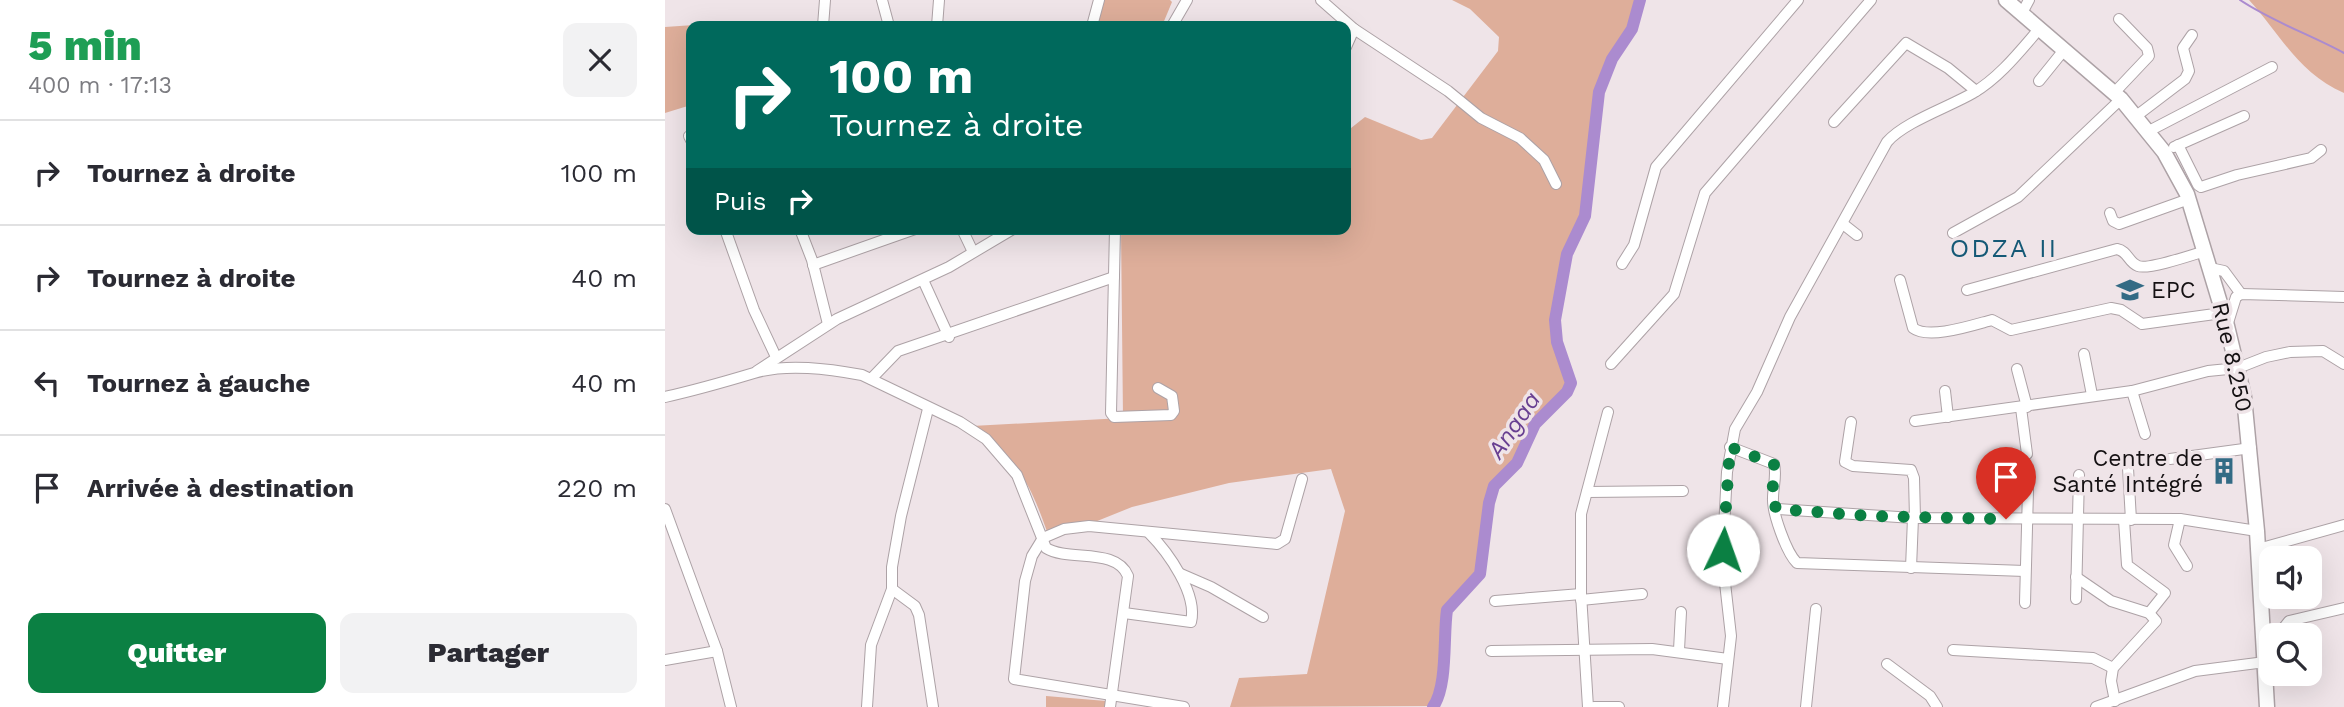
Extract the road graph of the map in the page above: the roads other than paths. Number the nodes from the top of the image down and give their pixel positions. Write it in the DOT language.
graph roads {
  1 [pos="825,0"];
  2 [pos="882,0"];
  3 [pos="939,0"];
  4 [pos="1099,0"];
  5 [pos="1187,0"];
  6 [pos="1321,0"];
  7 [pos="1798,0"];
  8 [pos="1871,0"];
  9 [pos="2006,0"];
  10 [pos="2026,6"];
  11 [pos="2119,19"];
  12 [pos="824,21"];
  13 [pos="888,21"];
  14 [pos="937,21"];
  15 [pos="1093,21"];
  16 [pos="1176,21"];
  17 [pos="1345,21"];
  18 [pos="1351,26"];
  19 [pos="2040,27"];
  20 [pos="1354,29"];
  21 [pos="2192,35"];
  22 [pos="1351,36"];
  23 [pos="2063,50"];
  24 [pos="2272,67"];
  25 [pos="2039,80"];
  26 [pos="1976,91"];
  27 [pos="2117,96"];
  28 [pos="2244,116"];
  29 [pos="2136,117"];
  30 [pos="1834,122"];
  31 [pos="2147,132"];
  32 [pos="2178,145"];
  33 [pos="2321,150"];
  34 [pos="2164,152"];
  35 [pos="1556,184"];
  36 [pos="2189,199"];
  37 [pos="2110,214"];
  38 [pos="1843,224"];
  39 [pos="1953,233"];
  40 [pos="727,235"];
  41 [pos="802,235"];
  42 [pos="898,235"];
  43 [pos="965,235"];
  44 [pos="1003,235"];
  45 [pos="1115,235"];
  46 [pos="1857,235"];
  47 [pos="2205,251"];
  48 [pos="973,252"];
  49 [pos="1622,264"];
  50 [pos="813,265"];
  51 [pos="2210,268"];
  52 [pos="1114,277"];
  53 [pos="923,280"];
  54 [pos="1900,280"];
  55 [pos="1967,290"];
  56 [pos="2241,294"];
  57 [pos="2344,298"];
  58 [pos="2224,319"];
  59 [pos="828,324"];
  60 [pos="948,336"];
  61 [pos="2084,354"];
  62 [pos="776,357"];
  63 [pos="1611,363"];
  64 [pos="2344,364"];
  65 [pos="2238,368"];
  66 [pos="2017,369"];
  67 [pos="755,373"];
  68 [pos="871,379"];
  69 [pos="1158,388"];
  70 [pos="1945,391"];
  71 [pos="2132,391"];
  72 [pos="2092,395"];
  73 [pos="665,397"];
  74 [pos="2024,407"];
  75 [pos="928,409"];
  76 [pos="1608,412"];
  77 [pos="1948,418"];
  78 [pos="1915,421"];
  79 [pos="1851,422"];
  80 [pos="2145,434"];
  81 [pos="1730,447"];
  82 [pos="2251,448"];
  83 [pos="2027,454"];
  84 [pos="2170,459"];
  85 [pos="2128,468"];
  86 [pos="2079,474"];
  87 [pos="1303,478"];
  88 [pos="2028,489"];
  89 [pos="1683,491"];
  90 [pos="1587,492"];
  91 [pos="665,509"];
  92 [pos="1777,509"];
  93 [pos="1914,518"];
  94 [pos="2027,519"];
  95 [pos="2180,519"];
  96 [pos="2127,520"];
  97 [pos="2077,521"];
  98 [pos="2344,525"];
  99 [pos="2257,531"];
  100 [pos="1149,533"];
  101 [pos="1043,538"];
  102 [pos="2258,549"];
  103 [pos="1723,550"];
  104 [pos="1743,552"];
  105 [pos="2187,566"];
  106 [pos="1911,568"];
  107 [pos="2025,570"];
  108 [pos="1181,574"];
  109 [pos="2076,578"];
  110 [pos="892,589"];
  111 [pos="1642,594"];
  112 [pos="1581,597"];
  113 [pos="2076,599"];
  114 [pos="1495,601"];
  115 [pos="2025,603"];
  116 [pos="2344,608"];
  117 [pos="1816,609"];
  118 [pos="1681,612"];
  119 [pos="1124,613"];
  120 [pos="2149,613"];
  121 [pos="1263,617"];
  122 [pos="2266,623"];
  123 [pos="2287,623"];
  124 [pos="1585,650"];
  125 [pos="1679,650"];
  126 [pos="1953,650"];
  127 [pos="717,651"];
  128 [pos="1491,651"];
  129 [pos="1728,659"];
  130 [pos="665,660"];
  131 [pos="2259,663"];
  132 [pos="1887,664"];
  133 [pos="2113,668"];
  134 [pos="2266,686"];
  135 [pos="1111,696"];
  136 [pos="2115,701"];
  137 [pos="731,707"];
  138 [pos="867,707"];
  139 [pos="933,707"];
  140 [pos="1110,707"];
  141 [pos="1184,707"];
  142 [pos="1588,707"];
  143 [pos="1594,707"];
  144 [pos="1619,707"];
  145 [pos="1723,707"];
  146 [pos="1806,707"];
  147 [pos="1937,707"];
  148 [pos="2096,707"];
  149 [pos="2267,707"];
  1 -- 12 [label="street"];
  2 -- 13 [label="street"];
  3 -- 14 [label="street"];
  4 -- 15 [label="street"];
  5 -- 16 [label="street"];
  6 -- 17 [label="street"];
  7 -- 49 [label="street"];
  8 -- 63 [label="street"];
  9 -- 10 [label="highway, Rue 8.250"];
  10 -- 19 [label="highway, Rue 8.250"];
  11 -- 27 [label="street"];
  18 -- 20 [label="street"];
  19 -- 23 [label="highway, Rue 8.250"];
  19 -- 26 [label="street"];
  20 -- 22 [label="street"];
  20 -- 35 [label="street"];
  21 -- 29 [label="street"];
  23 -- 25 [label="street"];
  23 -- 27 [label="highway, Rue 8.250"];
  24 -- 31 [label="street"];
  26 -- 30 [label="street"];
  26 -- 38 [label="street"];
  27 -- 29 [label="highway, Rue 8.250"];
  27 -- 39 [label="street"];
  28 -- 32 [label="street"];
  29 -- 31 [label="highway, Rue 8.250"];
  31 -- 34 [label="highway, Rue 8.250"];
  32 -- 33 [label="street"];
  32 -- 34 [label="street"];
  34 -- 36 [label="highway, Rue 8.250"];
  36 -- 37 [label="street"];
  36 -- 47 [label="highway, Rue 8.250"];
  38 -- 46 [label="street"];
  38 -- 81 [label="street"];
  40 -- 62 [label="street"];
  41 -- 50 [label="street"];
  42 -- 50 [label="street"];
  43 -- 48 [label="street"];
  44 -- 48 [label="street"];
  45 -- 52 [label="street"];
  47 -- 51 [label="highway, Rue 8.250"];
  47 -- 55 [label="street"];
  48 -- 53 [label="street"];
  50 -- 59 [label="street"];
  51 -- 56 [label="street"];
  51 -- 58 [label="highway, Rue 8.250"];
  52 -- 60 [label="street"];
  52 -- 69 [label="street"];
  53 -- 59 [label="street"];
  53 -- 60 [label="street"];
  54 -- 58 [label="street"];
  56 -- 57 [label="street"];
  56 -- 58 [label="street"];
  58 -- 65 [label="highway, Rue 8.250"];
  59 -- 62 [label="street"];
  60 -- 68 [label="street"];
  61 -- 72 [label="street"];
  62 -- 67 [label="street"];
  64 -- 65 [label="street"];
  65 -- 71 [label="street"];
  65 -- 82 [label="highway, Rue 8.250"];
  66 -- 74 [label="street"];
  67 -- 68 [label="street"];
  67 -- 73 [label="street"];
  68 -- 75 [label="street"];
  70 -- 77 [label="street"];
  71 -- 72 [label="street"];
  71 -- 80 [label="street"];
  72 -- 74 [label="street"];
  74 -- 77 [label="street"];
  74 -- 83 [label="street"];
  75 -- 101 [label="street"];
  75 -- 110 [label="street"];
  76 -- 90 [label="street"];
  77 -- 78 [label="street"];
  79 -- 93 [label="street"];
  81 -- 92 [label="street"];
  81 -- 103 [label="street"];
  82 -- 84 [label="street"];
  82 -- 99 [label="highway, Rue 8.250"];
  85 -- 96 [label="street"];
  86 -- 97 [label="street"];
  87 -- 100 [label="street"];
  88 -- 94 [label="street"];
  89 -- 90 [label="street"];
  90 -- 112 [label="street"];
  91 -- 127 [label="street"];
  92 -- 93 [label="street"];
  92 -- 106 [label="street"];
  93 -- 94 [label="street"];
  93 -- 106 [label="street"];
  94 -- 97 [label="street"];
  94 -- 107 [label="street"];
  95 -- 96 [label="street"];
  95 -- 99 [label="street"];
  95 -- 105 [label="street"];
  96 -- 97 [label="street"];
  96 -- 120 [label="street"];
  97 -- 109 [label="street"];
  98 -- 102 [label="street"];
  99 -- 102 [label="highway, Rue 8.250"];
  100 -- 101 [label="street"];
  100 -- 108 [label="street"];
  101 -- 119 [label="street"];
  101 -- 135 [label="street"];
  102 -- 122 [label="highway, Rue 8.250"];
  103 -- 104 [label="street"];
  103 -- 129 [label="street"];
  106 -- 107 [label="street"];
  107 -- 115 [label="street"];
  108 -- 119 [label="street"];
  108 -- 121 [label="street"];
  109 -- 113 [label="street"];
  109 -- 120 [label="street"];
  110 -- 138 [label="street"];
  110 -- 139 [label="street"];
  111 -- 112 [label="street"];
  112 -- 114 [label="street"];
  112 -- 124 [label="street"];
  116 -- 123 [label="street"];
  117 -- 146 [label="street"];
  118 -- 125 [label="street"];
  119 -- 135 [label="street"];
  120 -- 133 [label="street"];
  124 -- 125 [label="street"];
  124 -- 128 [label="street"];
  124 -- 142 [label="street"];
  125 -- 129 [label="street"];
  126 -- 133 [label="street"];
  127 -- 130 [label="street"];
  127 -- 137 [label="street"];
  129 -- 145 [label="street"];
  131 -- 136 [label="street"];
  132 -- 147 [label="street"];
  133 -- 136 [label="street"];
  134 -- 149 [label="highway, Rue 8.250"];
  135 -- 140 [label="street"];
  135 -- 141 [label="street"];
  136 -- 148 [label="street"];
  143 -- 144 [label="street"];
}
